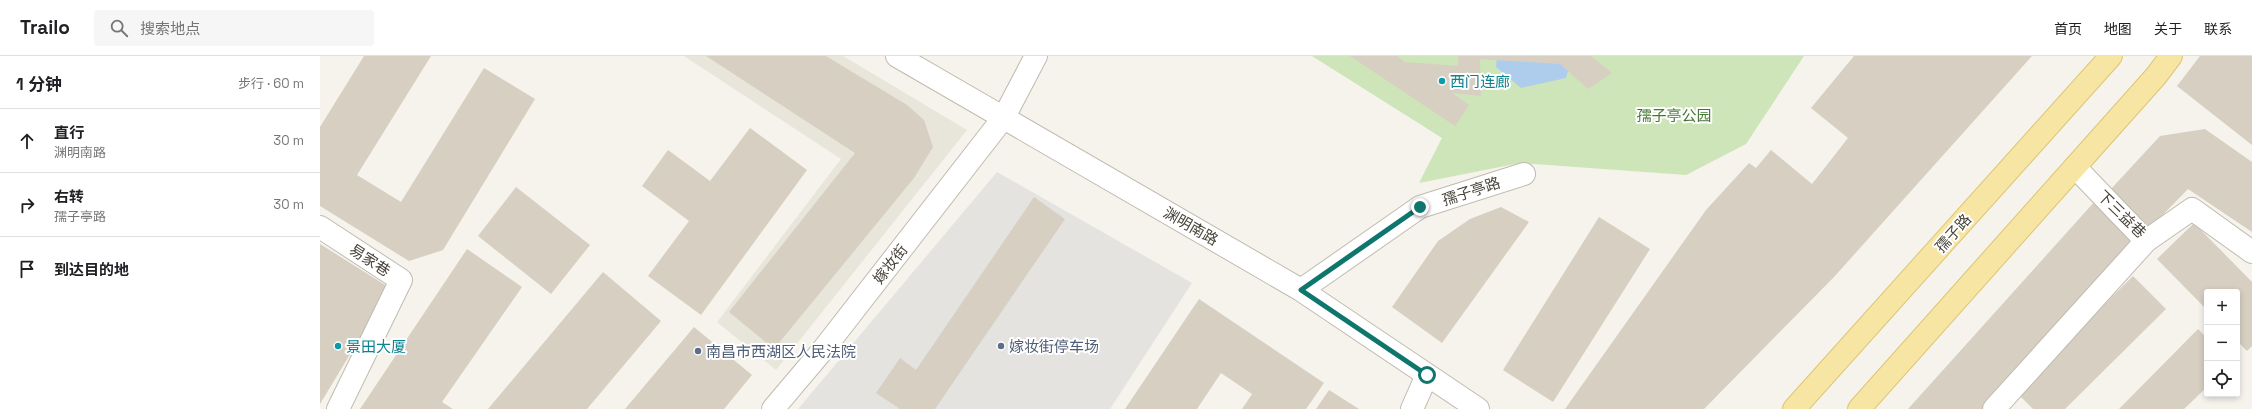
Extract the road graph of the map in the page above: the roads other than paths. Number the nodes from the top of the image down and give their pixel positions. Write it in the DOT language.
graph roads {
  1 [pos="897,56"];
  2 [pos="1036,56"];
  3 [pos="2111,56"];
  4 [pos="2171,56"];
  5 [pos="1004,117"];
  6 [pos="2075,167"];
  7 [pos="1524,174"];
  8 [pos="320,227"];
  9 [pos="2146,241"];
  10 [pos="2252,252"];
  11 [pos="1301,290"];
  12 [pos="1427,375"];
  13 [pos="338,409"];
  14 [pos="773,409"];
  15 [pos="1412,409"];
  16 [pos="1478,409"];
  17 [pos="1794,409"];
  18 [pos="1859,409"];
  19 [pos="1994,409"];
  1 -- 5 [label="street, 渊明南路"];
  2 -- 5 [label="street, 嫁妆街"];
  3 -- 17 [label="main road, 孺子路"];
  4 -- 6 [label="main road"];
  5 -- 11 [label="street, 渊明南路"];
  5 -- 14 [label="street, 嫁妆街"];
  6 -- 9 [label="street, 下三益巷"];
  6 -- 18 [label="main road"];
  7 -- 11 [label="street, 孺子亭路"];
  8 -- 13 [label="street, 易家巷"];
  9 -- 10 [label="street, 下三益巷"];
  9 -- 19 [label="street"];
  11 -- 12 [label="street, 渊明南路"];
  12 -- 15 [label="street"];
  12 -- 16 [label="street, 渊明南路"];
}
